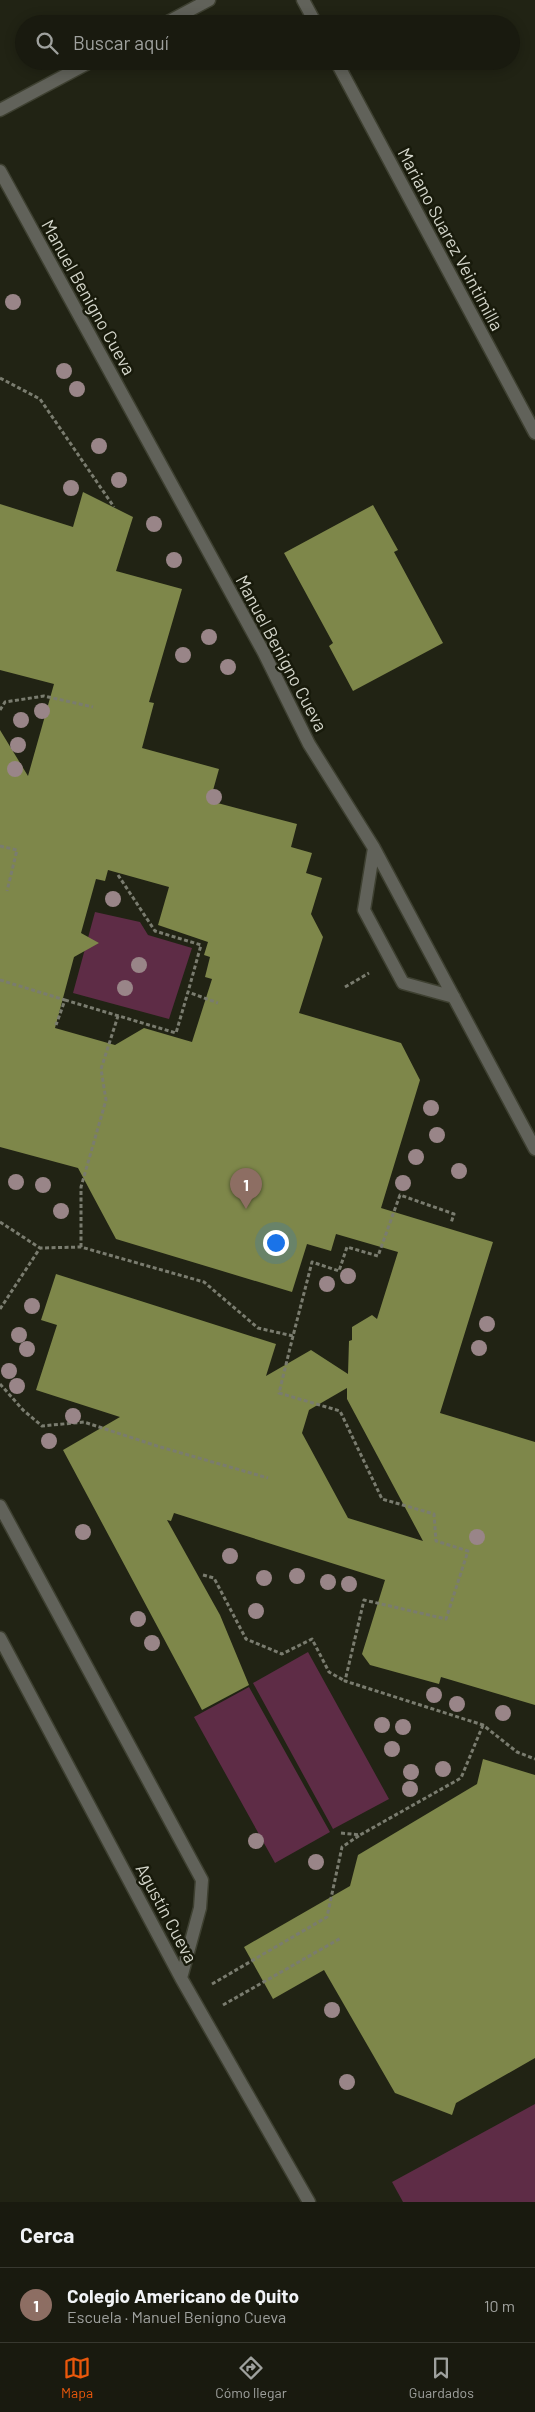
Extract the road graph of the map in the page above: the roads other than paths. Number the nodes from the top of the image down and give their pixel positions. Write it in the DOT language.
graph roads {
  1 [pos="209,0"];
  2 [pos="304,0"];
  3 [pos="181,15"];
  4 [pos="312,15"];
  5 [pos="75,70"];
  6 [pos="341,70"];
  7 [pos="0,110"];
  8 [pos="0,172"];
  9 [pos="535,433"];
  10 [pos="374,848"];
  11 [pos="454,997"];
  12 [pos="535,1149"];
  13 [pos="0,1506"];
  14 [pos="0,1638"];
  15 [pos="182,1978"];
  16 [pos="309,2202"];
  1 -- 3 [label="street"];
  2 -- 4 [label="street"];
  5 -- 7 [label="street"];
  6 -- 9 [label="street, Mariano Suarez Veintimilla"];
  8 -- 10 [label="street, Manuel Benigno Cueva"];
  10 -- 11 [label="street, Manuel Benigno Cueva"];
  10 -- 11 [label="street"];
  11 -- 12 [label="street, Manuel Benigno Cueva"];
  13 -- 15 [label="street"];
  14 -- 15 [label="street, Agustín Cueva"];
  15 -- 16 [label="street, Agustín Cueva"];
}
